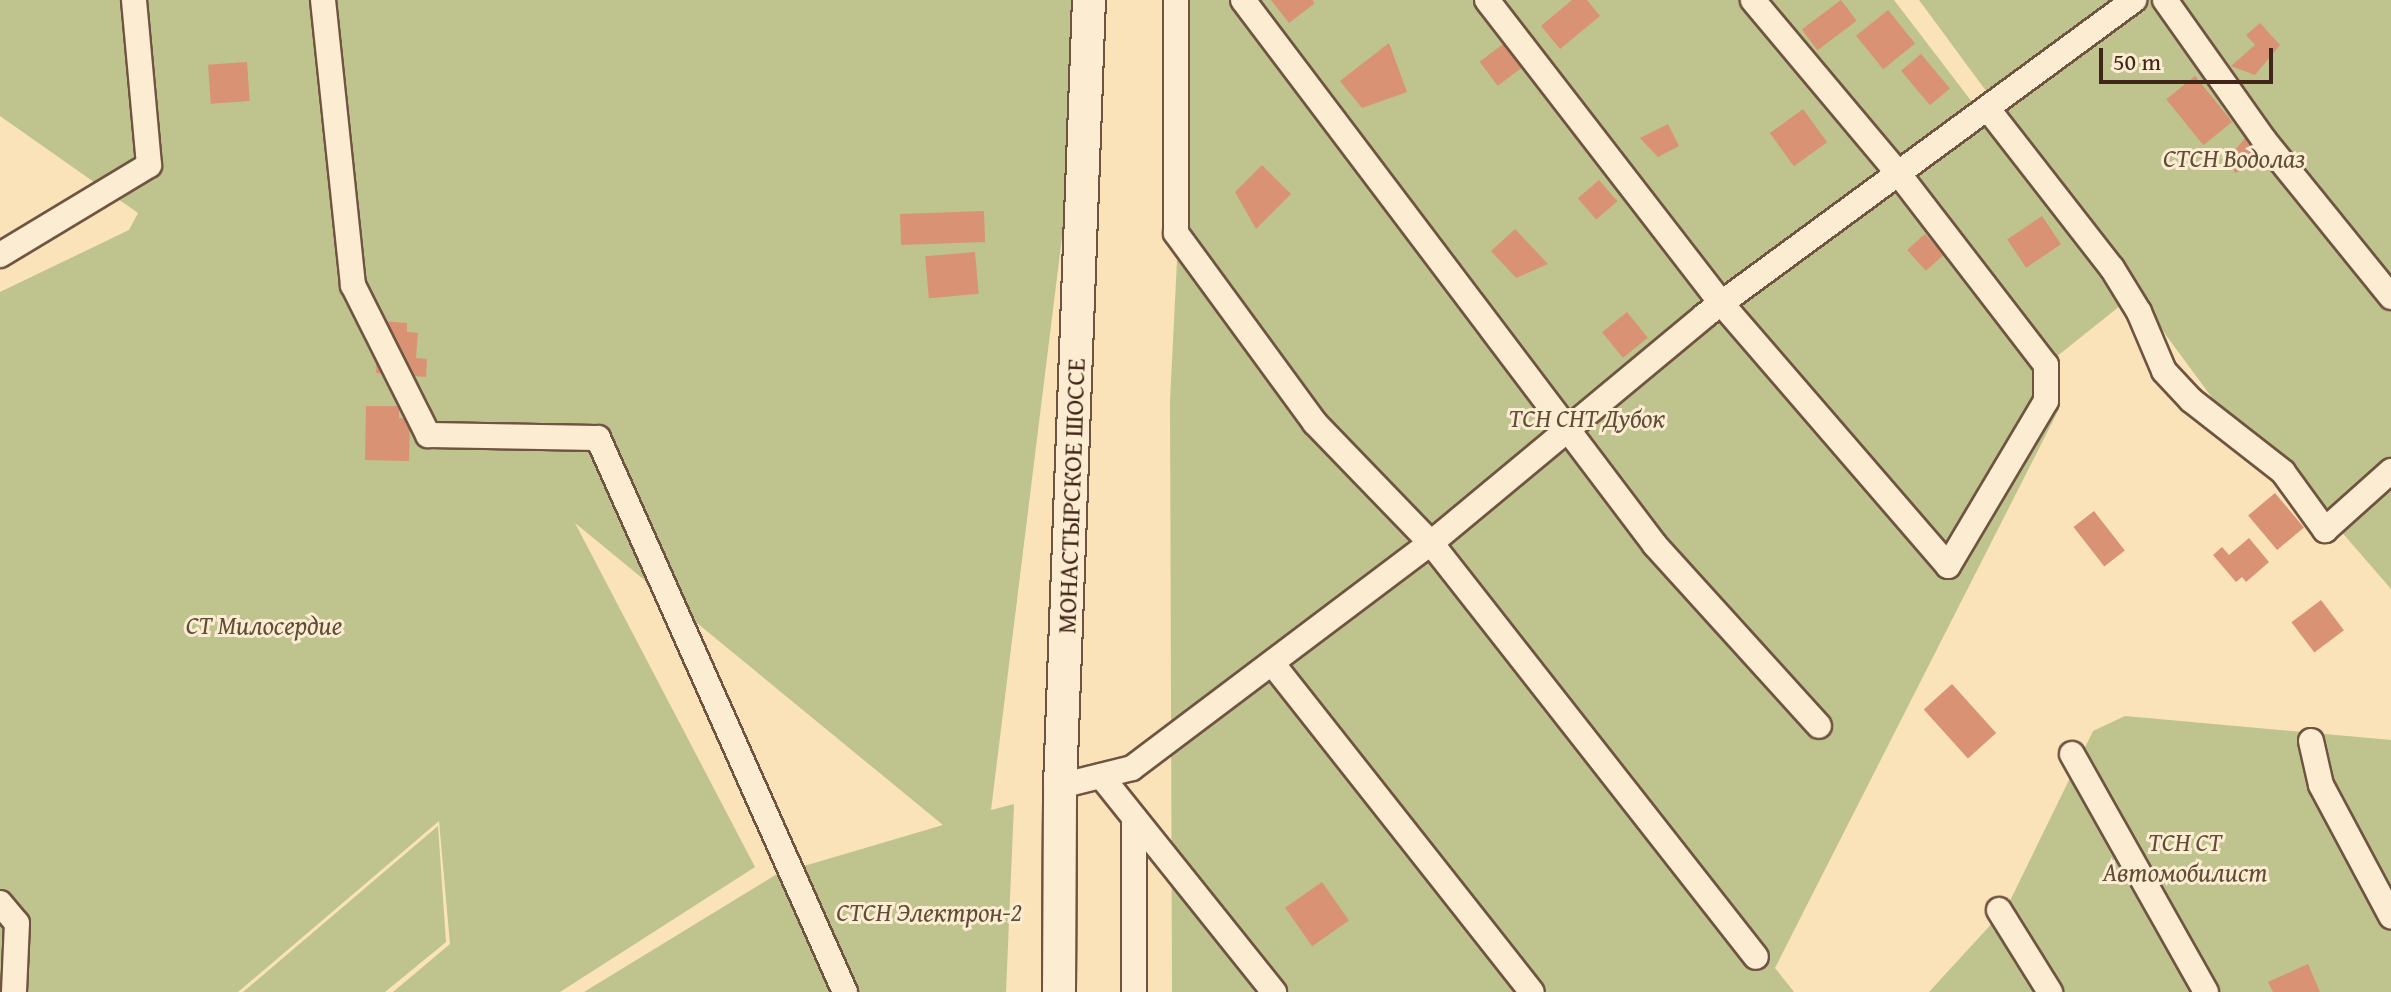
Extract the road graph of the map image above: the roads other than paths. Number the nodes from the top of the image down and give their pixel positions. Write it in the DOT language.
graph roads {
  1 [pos="134,0"];
  2 [pos="323,0"];
  3 [pos="1089,0"];
  4 [pos="1176,0"];
  5 [pos="1243,0"];
  6 [pos="1487,0"];
  7 [pos="1753,0"];
  8 [pos="2134,0"];
  9 [pos="2165,0"];
  10 [pos="1988,109"];
  11 [pos="1898,173"];
  12 [pos="0,255"];
  13 [pos="2391,297"];
  14 [pos="1722,304"];
  15 [pos="1568,430"];
  16 [pos="2391,471"];
  17 [pos="1431,543"];
  18 [pos="1272,663"];
  19 [pos="1819,726"];
  20 [pos="2311,741"];
  21 [pos="2072,754"];
  22 [pos="1101,776"];
  23 [pos="1060,786"];
  24 [pos="1134,818"];
  25 [pos="0,903"];
  26 [pos="1999,910"];
  27 [pos="2391,916"];
  28 [pos="1756,957"];
  29 [pos="14,992"];
  30 [pos="845,992"];
  31 [pos="1059,992"];
  32 [pos="1134,992"];
  33 [pos="1274,992"];
  34 [pos="1532,992"];
  35 [pos="2050,992"];
  36 [pos="2206,992"];
  1 -- 12 [label="street"];
  2 -- 30 [label="street"];
  3 -- 23 [label="main road, МОНАСТЫРСКОЕ ШОССЕ"];
  4 -- 17 [label="street"];
  5 -- 15 [label="street"];
  6 -- 14 [label="street"];
  7 -- 11 [label="street"];
  8 -- 10 [label="street"];
  9 -- 13 [label="street"];
  10 -- 11 [label="street"];
  10 -- 16 [label="street"];
  11 -- 14 [label="street"];
  11 -- 14 [label="street"];
  14 -- 15 [label="street"];
  15 -- 17 [label="street"];
  15 -- 19 [label="street"];
  17 -- 18 [label="street"];
  17 -- 28 [label="street"];
  18 -- 22 [label="street"];
  18 -- 34 [label="street"];
  20 -- 27 [label="street"];
  21 -- 36 [label="street"];
  22 -- 23 [label="street"];
  22 -- 24 [label="street"];
  23 -- 31 [label="main road, МОНАСТЫРСКОЕ ШОССЕ"];
  24 -- 32 [label="street"];
  24 -- 33 [label="street"];
  25 -- 29 [label="street"];
  26 -- 35 [label="street"];
}
